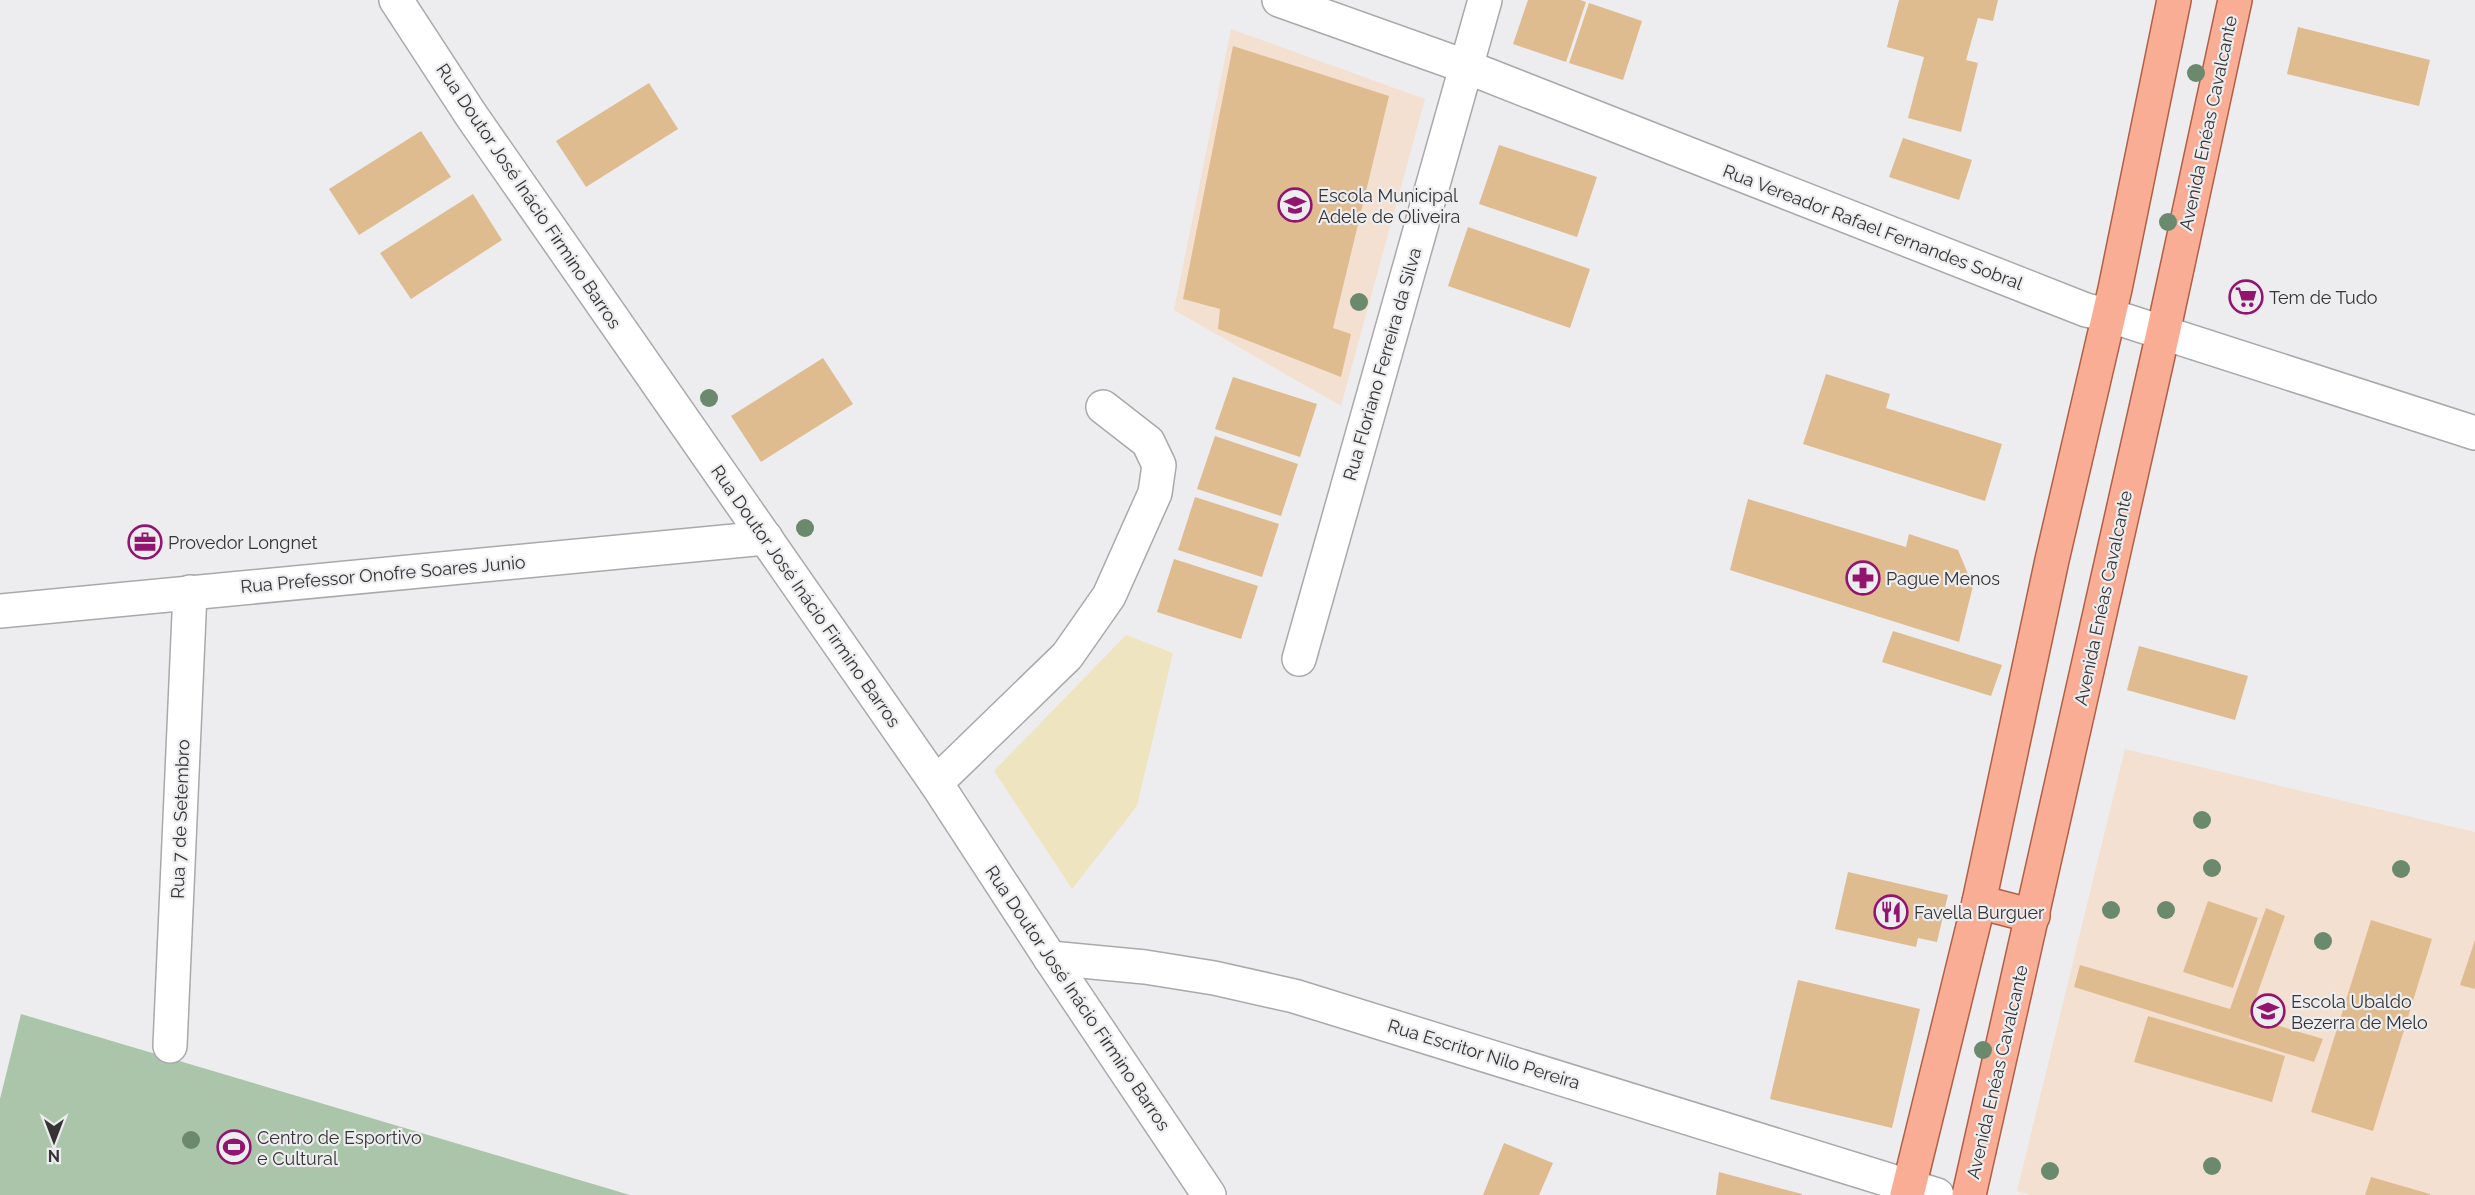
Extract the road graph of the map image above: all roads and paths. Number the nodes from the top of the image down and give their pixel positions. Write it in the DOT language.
graph roads {
  1 [pos="396,0"];
  2 [pos="1279,0"];
  3 [pos="1485,0"];
  4 [pos="2175,0"];
  5 [pos="2235,0"];
  6 [pos="1467,67"];
  7 [pos="2108,315"];
  8 [pos="2163,333"];
  9 [pos="1103,407"];
  10 [pos="2475,433"];
  11 [pos="766,538"];
  12 [pos="190,592"];
  13 [pos="0,611"];
  14 [pos="1299,659"];
  15 [pos="936,783"];
  16 [pos="1979,902"];
  17 [pos="2033,916"];
  18 [pos="1050,958"];
  19 [pos="170,1046"];
  20 [pos="1918,1192"];
  21 [pos="1209,1195"];
  22 [pos="1969,1195"];
  1 -- 11 [label="street, Rua Doutor José Inácio Firmino Barros"];
  2 -- 6 [label="street, Rua Vereador Rafael Fernandes Sobral"];
  3 -- 6 [label="street, Rua Floriano Ferreira da Silva"];
  4 -- 7 [label="main road"];
  5 -- 8 [label="main road, Avenida Enéas Cavalcante"];
  6 -- 7 [label="street, Rua Vereador Rafael Fernandes Sobral"];
  6 -- 14 [label="street, Rua Floriano Ferreira da Silva"];
  7 -- 8 [label="street, Rua Vereador Rafael Fernandes Sobral"];
  7 -- 16 [label="main road"];
  8 -- 10 [label="street, Rua Vereador Rafael Fernandes Sobral"];
  8 -- 17 [label="main road, Avenida Enéas Cavalcante"];
  9 -- 15 [label="street"];
  11 -- 12 [label="street, Rua Prefessor Onofre Soares Junio"];
  11 -- 15 [label="street, Rua Doutor José Inácio Firmino Barros"];
  12 -- 13 [label="street, Rua Prefessor Onofre Soares Junio"];
  12 -- 19 [label="street, Rua 7 de Setembro"];
  15 -- 18 [label="street, Rua Doutor José Inácio Firmino Barros"];
  16 -- 17 [label="main road"];
  16 -- 20 [label="main road"];
  17 -- 22 [label="main road, Avenida Enéas Cavalcante"];
  18 -- 20 [label="street, Rua Escritor Nilo Pereira"];
  18 -- 21 [label="street, Rua Doutor José Inácio Firmino Barros"];
}
